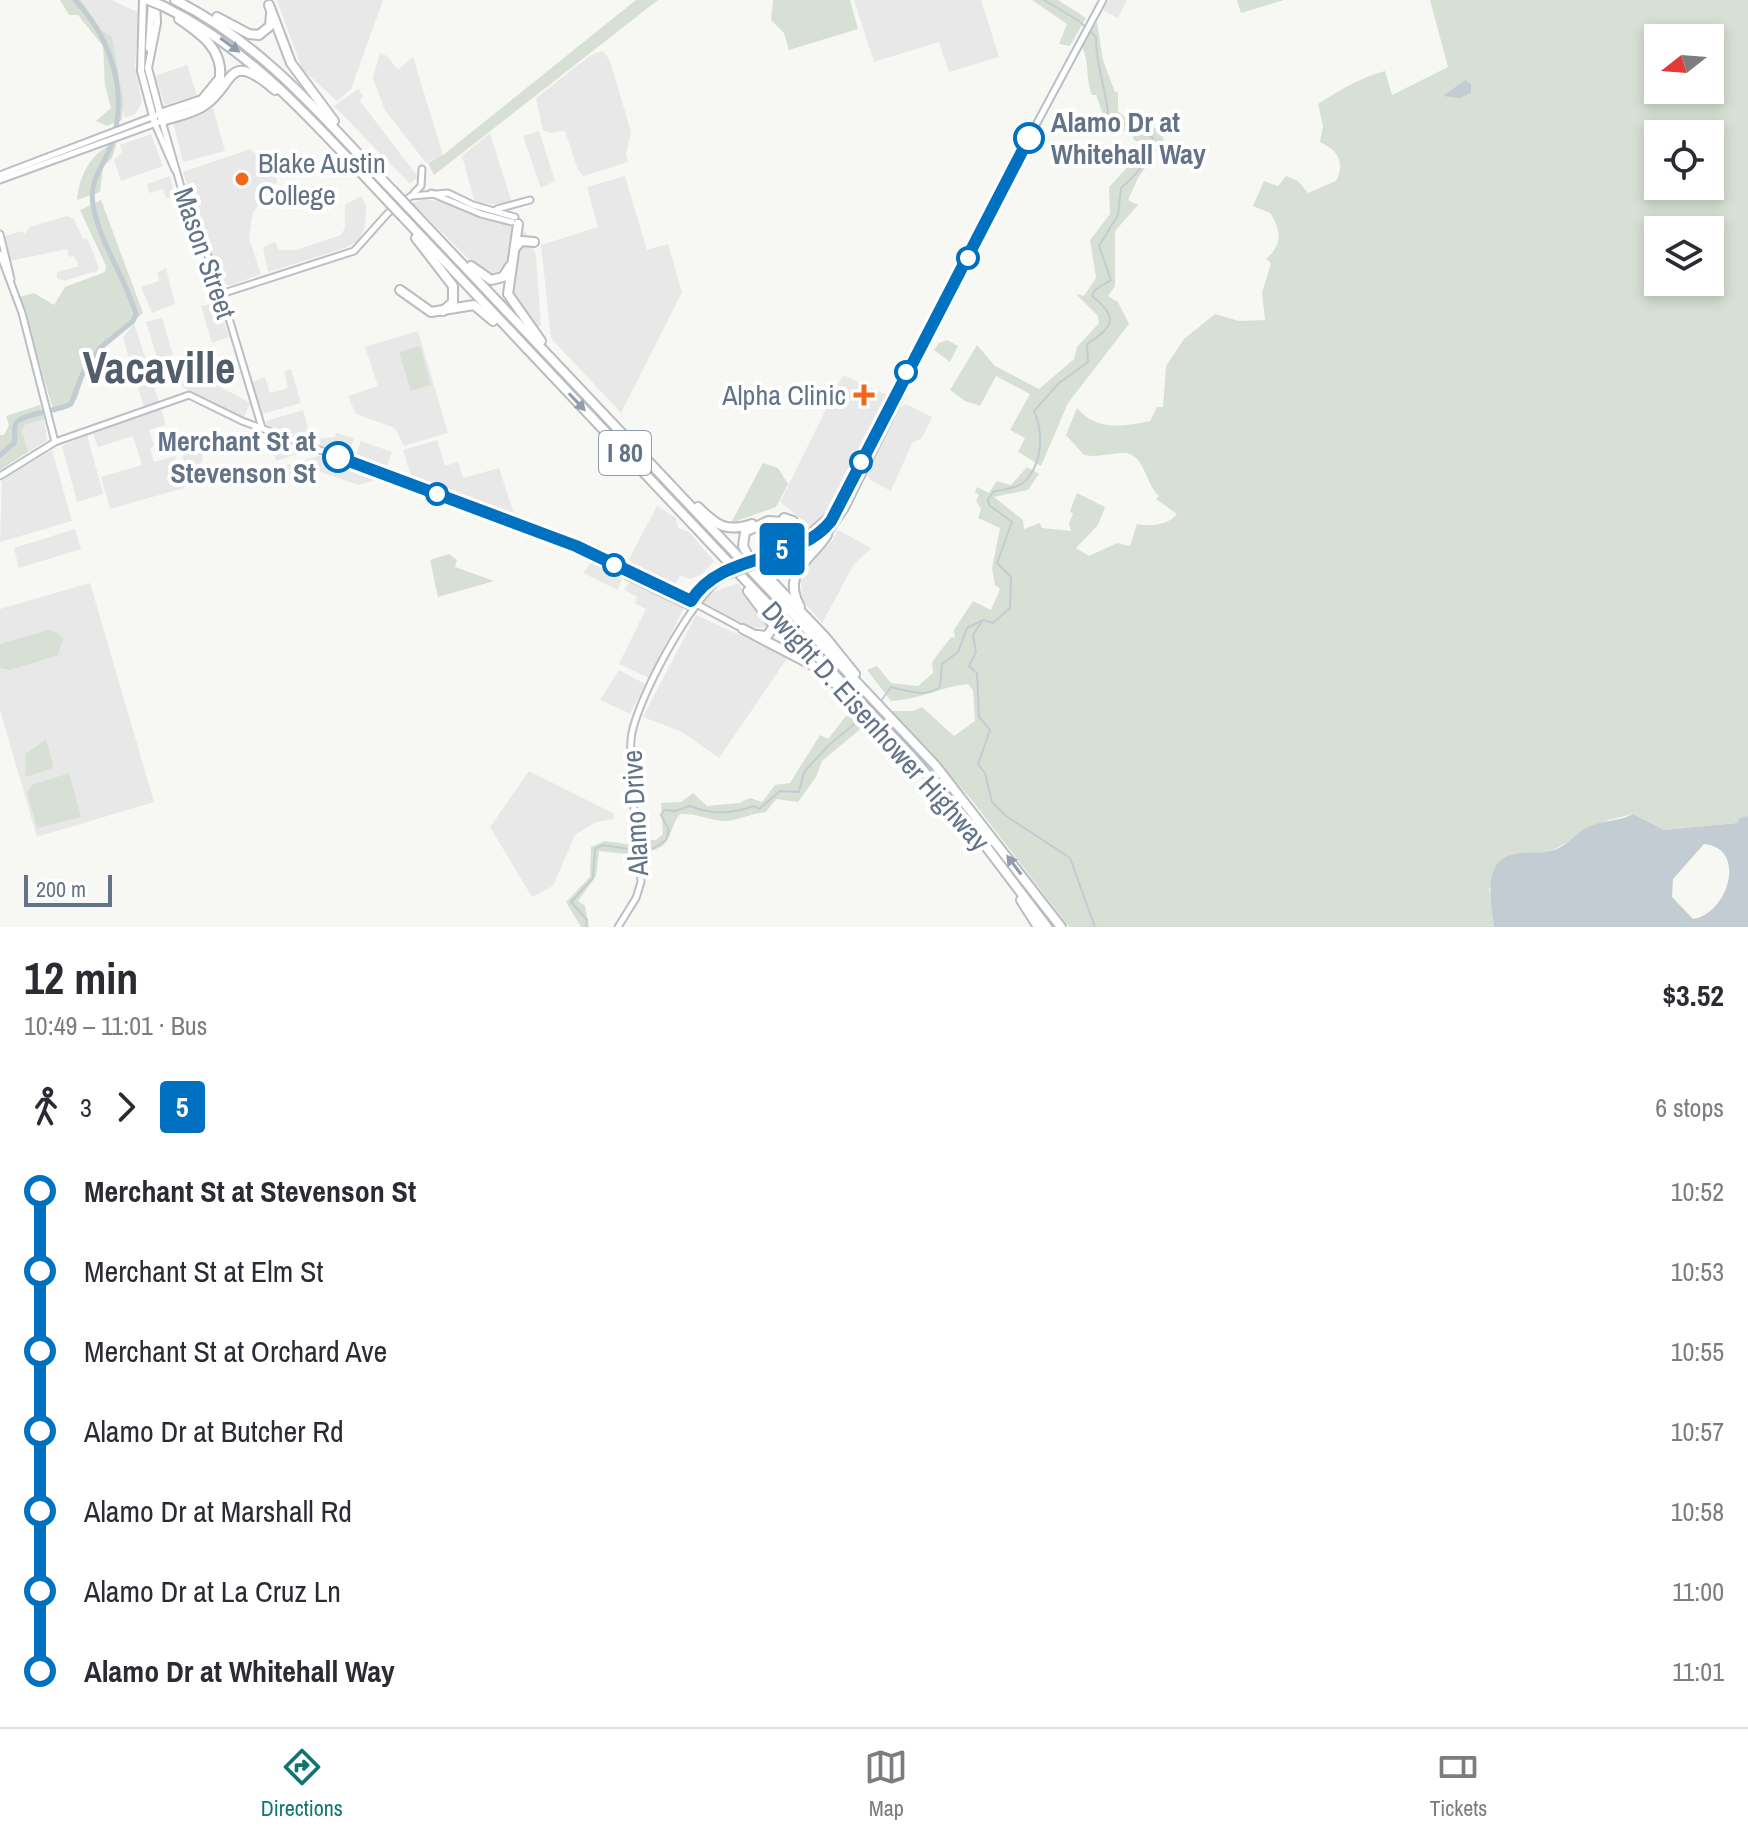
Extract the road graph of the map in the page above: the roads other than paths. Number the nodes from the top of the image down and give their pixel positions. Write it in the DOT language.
graph roads {
  1 [pos="175,0"];
  2 [pos="1103,0"];
  3 [pos="152,1"];
  4 [pos="268,2"];
  5 [pos="190,8"];
  6 [pos="158,119"];
  7 [pos="326,136"];
  8 [pos="350,145"];
  9 [pos="422,169"];
  10 [pos="0,178"];
  11 [pos="430,193"];
  12 [pos="411,196"];
  13 [pos="530,200"];
  14 [pos="496,209"];
  15 [pos="403,217"];
  16 [pos="515,221"];
  17 [pos="0,234"];
  18 [pos="534,242"];
  19 [pos="444,245"];
  20 [pos="515,248"];
  21 [pos="2,252"];
  22 [pos="12,284"];
  23 [pos="400,290"];
  24 [pos="221,294"];
  25 [pos="942,309"];
  26 [pos="439,313"];
  27 [pos="524,345"];
  28 [pos="555,362"];
  29 [pos="257,413"];
  30 [pos="253,425"];
  31 [pos="262,429"];
  32 [pos="55,442"];
  33 [pos="0,476"];
  34 [pos="667,481"];
  35 [pos="837,511"];
  36 [pos="787,519"];
  37 [pos="827,535"];
  38 [pos="799,543"];
  39 [pos="766,558"];
  40 [pos="727,561"];
  41 [pos="692,606"];
  42 [pos="805,615"];
  43 [pos="743,629"];
  44 [pos="875,702"];
  45 [pos="864,709"];
  46 [pos="1007,875"];
  47 [pos="618,927"];
  48 [pos="1038,927"];
  49 [pos="1047,927"];
  50 [pos="1061,927"];
  1 -- 5 [label="highway, Dwight D. Eisenhower Highway / I 80"];
  2 -- 25 [label="main road"];
  3 -- 6 [label="main road"];
  3 -- 6 [label="main road"];
  3 -- 6 [label="highway"];
  3 -- 7 [label="highway, Dwight D. Eisenhower Highway / I 80, one-way"];
  4 -- 5 [label="highway"];
  4 -- 8 [label="highway"];
  5 -- 8 [label="highway, Dwight D. Eisenhower Highway / I 80"];
  6 -- 7 [label="highway"];
  6 -- 10 [label="main road"];
  6 -- 10 [label="main road"];
  6 -- 24 [label="main road, Mason Street"];
  7 -- 15 [label="highway, Dwight D. Eisenhower Highway / I 80, bridge"];
  8 -- 19 [label="highway, Dwight D. Eisenhower Highway / I 80, bridge"];
  9 -- 12 [label="main road"];
  11 -- 12 [label="main road"];
  11 -- 14 [label="main road"];
  11 -- 16 [label="main road"];
  12 -- 24 [label="main road"];
  13 -- 14 [label="main road"];
  14 -- 16 [label="main road"];
  15 -- 26 [label="highway"];
  15 -- 27 [label="highway, Dwight D. Eisenhower Highway / I 80"];
  16 -- 19 [label="highway"];
  16 -- 20 [label="highway"];
  17 -- 21 [label="main road"];
  18 -- 20 [label="highway"];
  19 -- 28 [label="highway, Dwight D. Eisenhower Highway / I 80"];
  20 -- 28 [label="highway"];
  21 -- 22 [label="main road"];
  21 -- 22 [label="main road"];
  22 -- 32 [label="main road"];
  23 -- 26 [label="highway"];
  24 -- 29 [label="main road, Mason Street"];
  25 -- 35 [label="main road"];
  25 -- 37 [label="main road"];
  26 -- 27 [label="highway"];
  27 -- 40 [label="highway, Dwight D. Eisenhower Highway / I 80, one-way"];
  28 -- 34 [label="highway, Dwight D. Eisenhower Highway / I 80"];
  29 -- 30 [label="main road"];
  29 -- 31 [label="main road, Mason Street"];
  30 -- 31 [label="main road"];
  30 -- 32 [label="main road"];
  31 -- 41 [label="main road"];
  32 -- 33 [label="main road"];
  34 -- 36 [label="highway"];
  34 -- 44 [label="highway, Dwight D. Eisenhower Highway / I 80"];
  35 -- 36 [label="highway"];
  35 -- 38 [label="main road"];
  36 -- 38 [label="highway"];
  37 -- 39 [label="main road, Alamo Drive"];
  37 -- 42 [label="highway"];
  38 -- 39 [label="highway"];
  39 -- 41 [label="main road, Alamo Drive, bridge"];
  39 -- 42 [label="highway"];
  40 -- 43 [label="highway"];
  40 -- 45 [label="highway, Dwight D. Eisenhower Highway / I 80"];
  41 -- 43 [label="main road"];
  41 -- 47 [label="main road, Alamo Drive"];
  42 -- 44 [label="highway"];
  43 -- 45 [label="highway"];
  50 -- 44 [label="highway, Dwight D. Eisenhower Highway / I 80, one-way"];
  45 -- 46 [label="highway, Dwight D. Eisenhower Highway"];
  46 -- 48 [label="highway"];
  46 -- 49 [label="highway, Dwight D. Eisenhower Highway"];
}
